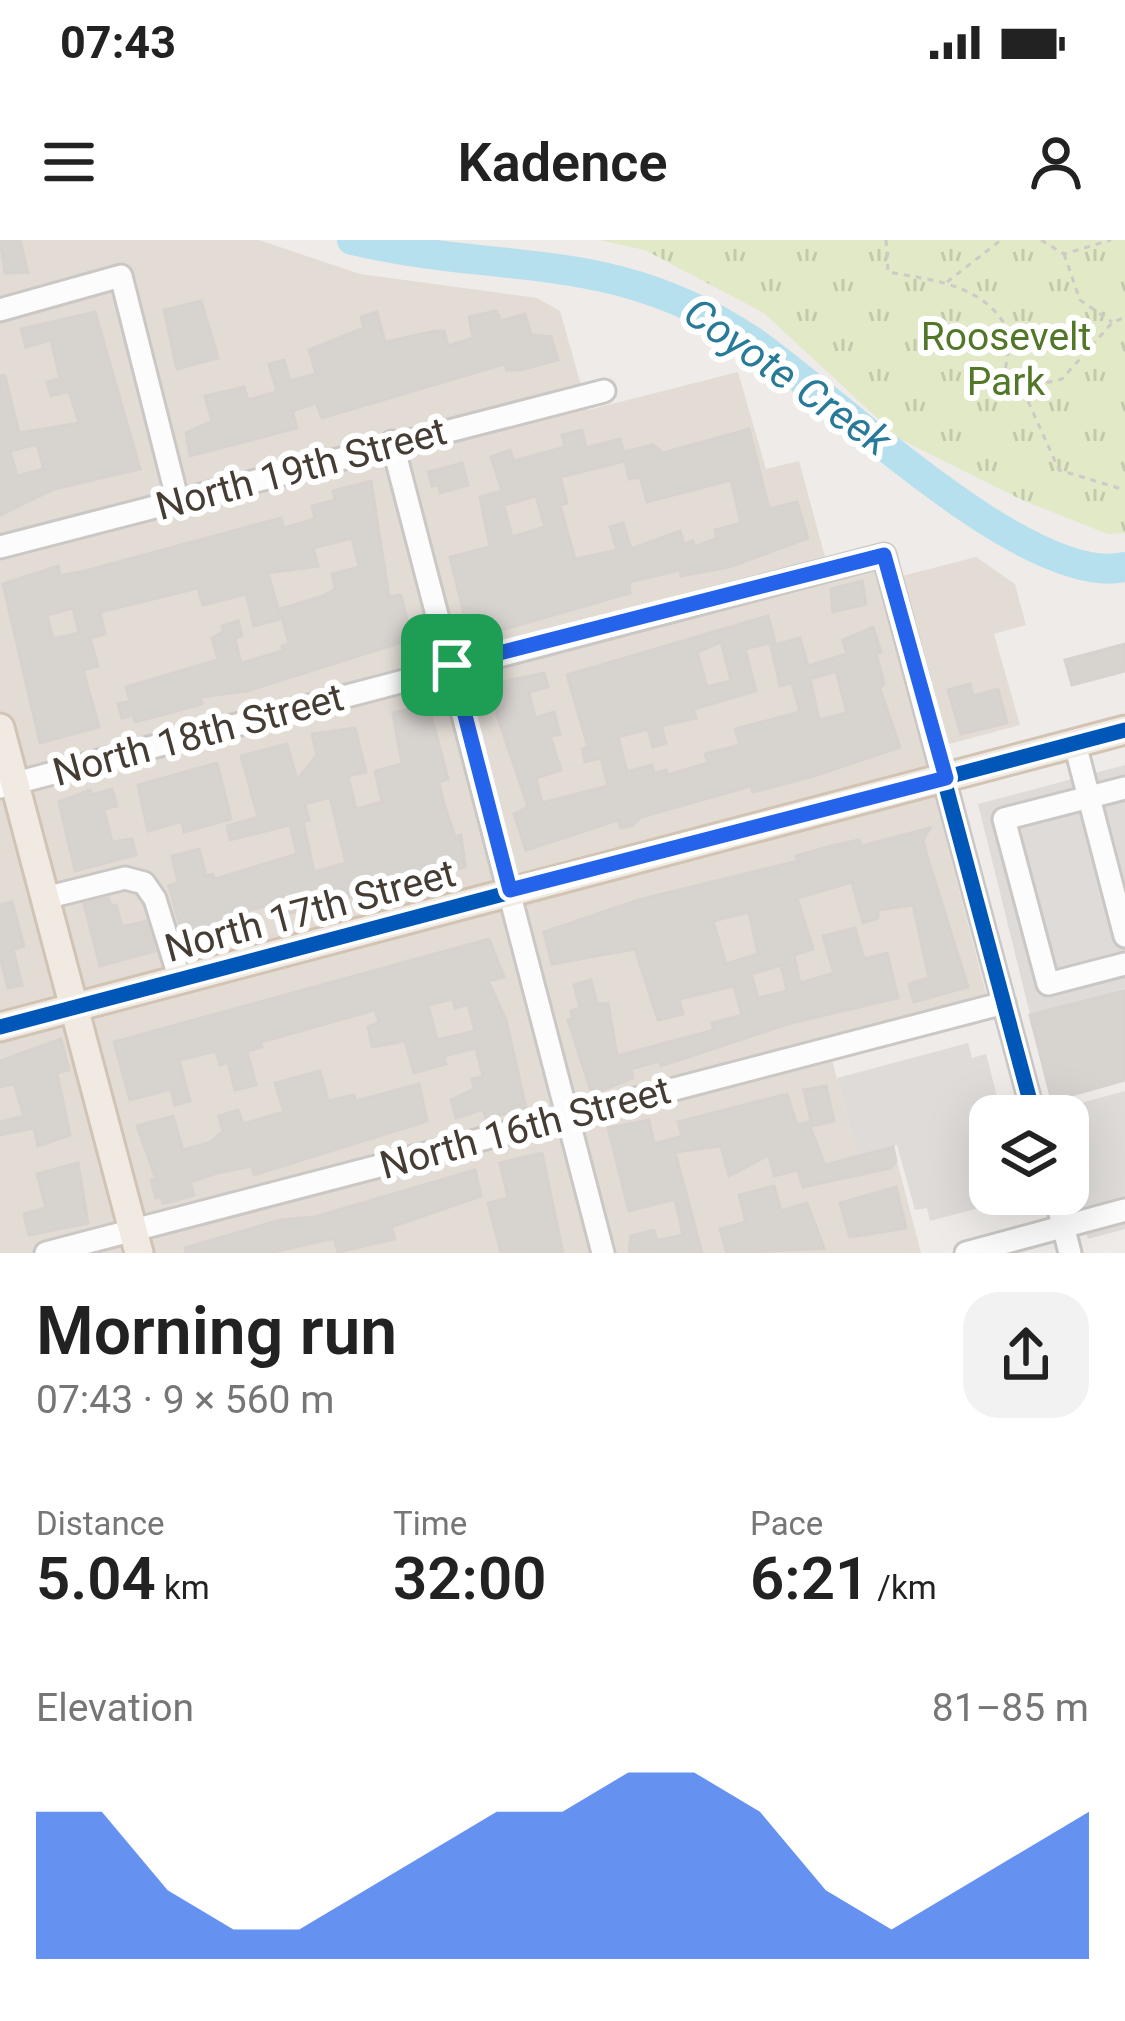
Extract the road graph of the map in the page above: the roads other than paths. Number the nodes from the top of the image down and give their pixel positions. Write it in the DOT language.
graph roads {
  1 [pos="0,310"];
  2 [pos="604,391"];
  3 [pos="392,442"];
  4 [pos="178,502"];
  5 [pos="0,548"];
  6 [pos="452,665"];
  7 [pos="0,728"];
  8 [pos="1125,730"];
  9 [pos="1076,744"];
  10 [pos="946,778"];
  11 [pos="7,786"];
  12 [pos="1125,788"];
  13 [pos="1089,797"];
  14 [pos="510,890"];
  15 [pos="45,898"];
  16 [pos="1125,936"];
  17 [pos="1125,964"];
  18 [pos="180,980"];
  19 [pos="1004,1003"];
  20 [pos="74,1008"];
  21 [pos="0,1027"];
  22 [pos="1028,1095"];
  23 [pos="569,1115"];
  24 [pos="1125,1210"];
  25 [pos="1060,1215"];
  26 [pos="1064,1228"];
  27 [pos="136,1242"];
  28 [pos="46,1253"];
  29 [pos="603,1253"];
  30 [pos="967,1253"];
  31 [pos="1070,1253"];
  1 -- 4 [label="street"];
  2 -- 3 [label="street, North 19th Street"];
  3 -- 4 [label="street, North 19th Street"];
  3 -- 6 [label="street"];
  4 -- 5 [label="street, North 19th Street"];
  6 -- 10 [label="street, North 18th Street"];
  6 -- 11 [label="street, North 18th Street"];
  6 -- 14 [label="street"];
  7 -- 11 [label="main road"];
  8 -- 9 [label="main road, North 17th Street"];
  9 -- 10 [label="main road, North 17th Street"];
  9 -- 13 [label="street"];
  10 -- 14 [label="main road, North 17th Street"];
  10 -- 19 [label="street"];
  11 -- 15 [label="main road"];
  12 -- 13 [label="street"];
  13 -- 16 [label="street"];
  13 -- 17 [label="street"];
  14 -- 18 [label="main road, North 17th Street"];
  14 -- 23 [label="street"];
  15 -- 18 [label="street"];
  15 -- 20 [label="main road"];
  18 -- 20 [label="main road, North 17th Street"];
  19 -- 22 [label="street"];
  19 -- 23 [label="street, North 16th Street"];
  20 -- 21 [label="main road, North 17th Street"];
  20 -- 27 [label="main road"];
  23 -- 27 [label="street, North 16th Street"];
  23 -- 29 [label="street"];
  24 -- 26 [label="street"];
  25 -- 26 [label="street"];
  26 -- 30 [label="street"];
  26 -- 31 [label="street"];
  27 -- 28 [label="street, North 16th Street"];
}
